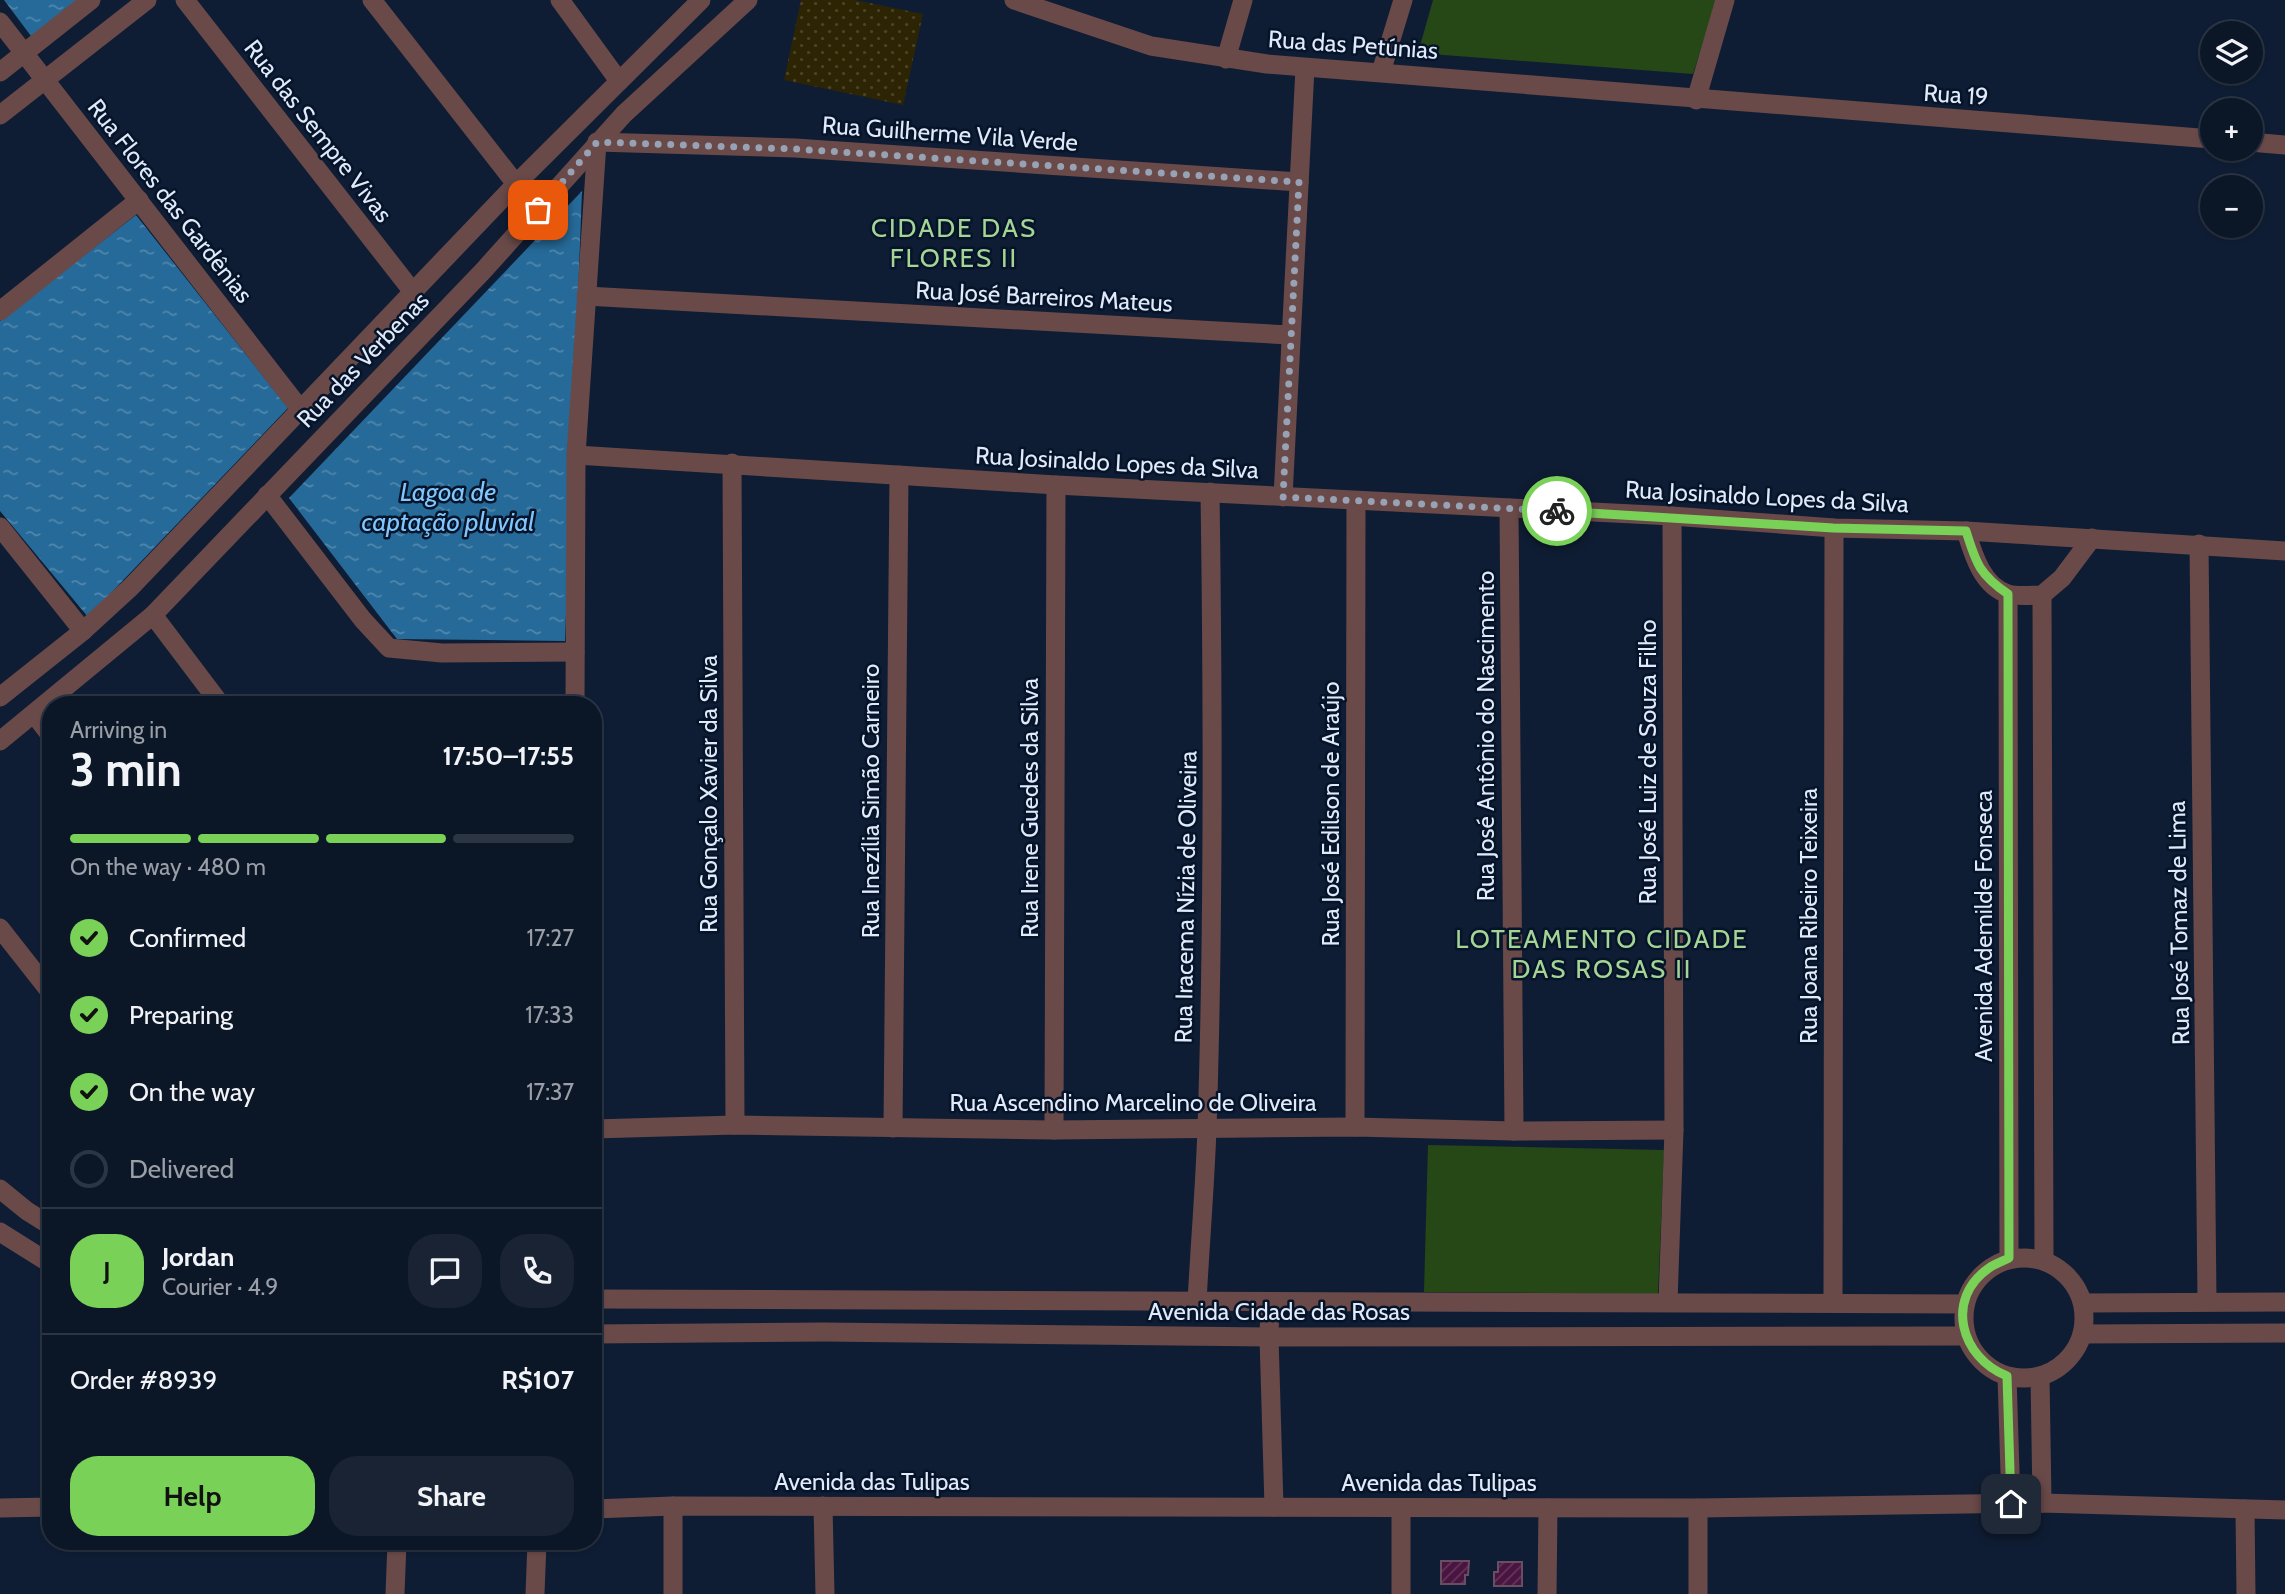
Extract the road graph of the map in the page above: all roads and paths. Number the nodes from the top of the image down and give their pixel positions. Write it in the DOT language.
graph roads {
  1 [pos="91,0"];
  2 [pos="147,0"];
  3 [pos="185,0"];
  4 [pos="372,0"];
  5 [pos="560,0"];
  6 [pos="701,0"];
  7 [pos="748,0"];
  8 [pos="1014,0"];
  9 [pos="1243,0"];
  10 [pos="1403,0"];
  11 [pos="1725,0"];
  12 [pos="1057,7"];
  13 [pos="0,22"];
  14 [pos="24,53"];
  15 [pos="1226,59"];
  16 [pos="1305,68"];
  17 [pos="0,72"];
  18 [pos="1381,72"];
  19 [pos="45,80"];
  20 [pos="620,81"];
  21 [pos="1696,100"];
  22 [pos="0,115"];
  23 [pos="578,121"];
  24 [pos="2200,138"];
  25 [pos="597,142"];
  26 [pos="2263,143"];
  27 [pos="2285,145"];
  28 [pos="1299,182"];
  29 [pos="516,184"];
  30 [pos="139,200"];
  31 [pos="413,292"];
  32 [pos="586,296"];
  33 [pos="0,312"];
  34 [pos="1290,335"];
  35 [pos="301,410"];
  36 [pos="576,455"];
  37 [pos="732,463"];
  38 [pos="899,475"];
  39 [pos="1056,485"];
  40 [pos="1210,492"];
  41 [pos="267,495"];
  42 [pos="1283,497"];
  43 [pos="1356,501"];
  44 [pos="1509,508"];
  45 [pos="1672,516"];
  46 [pos="0,527"];
  47 [pos="1833,528"];
  48 [pos="1966,531"];
  49 [pos="2092,538"];
  50 [pos="2199,544"];
  51 [pos="2285,551"];
  52 [pos="2008,594"];
  53 [pos="2042,595"];
  54 [pos="153,615"];
  55 [pos="83,631"];
  56 [pos="575,652"];
  57 [pos="56,696"];
  58 [pos="214,696"];
  59 [pos="575,696"];
  60 [pos="0,697"];
  61 [pos="42,707"];
  62 [pos="34,714"];
  63 [pos="42,724"];
  64 [pos="0,741"];
  65 [pos="0,928"];
  66 [pos="42,982"];
  67 [pos="735,1125"];
  68 [pos="1355,1127"];
  69 [pos="893,1128"];
  70 [pos="602,1129"];
  71 [pos="1207,1129"];
  72 [pos="1054,1130"];
  73 [pos="1674,1130"];
  74 [pos="1514,1131"];
  75 [pos="0,1189"];
  76 [pos="42,1221"];
  77 [pos="2,1236"];
  78 [pos="2009,1258"];
  79 [pos="42,1259"];
  80 [pos="2044,1260"];
  81 [pos="602,1299"];
  82 [pos="2207,1301"];
  83 [pos="1197,1302"];
  84 [pos="1270,1302"];
  85 [pos="1668,1302"];
  86 [pos="2285,1302"];
  87 [pos="1833,1303"];
  88 [pos="2082,1303"];
  89 [pos="1965,1304"];
  90 [pos="2285,1333"];
  91 [pos="602,1334"];
  92 [pos="2082,1334"];
  93 [pos="1965,1336"];
  94 [pos="1269,1337"];
  95 [pos="2007,1376"];
  96 [pos="2040,1376"];
  97 [pos="2042,1503"];
  98 [pos="2011,1504"];
  99 [pos="673,1506"];
  100 [pos="823,1506"];
  101 [pos="0,1507"];
  102 [pos="42,1507"];
  103 [pos="1274,1507"];
  104 [pos="1401,1508"];
  105 [pos="1548,1508"];
  106 [pos="1698,1508"];
  107 [pos="602,1509"];
  108 [pos="2245,1510"];
  109 [pos="2285,1510"];
  110 [pos="397,1550"];
  111 [pos="537,1550"];
  112 [pos="395,1594"];
  113 [pos="535,1594"];
  114 [pos="673,1594"];
  115 [pos="825,1594"];
  116 [pos="1401,1594"];
  117 [pos="1548,1594"];
  118 [pos="1698,1594"];
  119 [pos="2246,1594"];
  1 -- 14 [label="street"];
  2 -- 19 [label="street"];
  3 -- 31 [label="street, Rua das Sempre Vivas"];
  4 -- 29 [label="street"];
  5 -- 20 [label="street"];
  6 -- 20 [label="street, Rua das Verbenas"];
  7 -- 25 [label="street, Rua das Verbenas"];
  8 -- 12 [label="street, Rua das Petúnias"];
  9 -- 15 [label="street"];
  10 -- 18 [label="street"];
  11 -- 21 [label="street"];
  12 -- 15 [label="street, Rua das Petúnias"];
  13 -- 14 [label="street, Rua Flores das Gardênias"];
  14 -- 17 [label="street"];
  14 -- 19 [label="street, Rua Flores das Gardênias"];
  15 -- 16 [label="street, Rua das Petúnias"];
  16 -- 18 [label="street, Rua das Petúnias"];
  16 -- 28 [label="street"];
  18 -- 21 [label="street, Rua das Petúnias"];
  19 -- 22 [label="street"];
  19 -- 30 [label="street, Rua Flores das Gardênias"];
  20 -- 23 [label="street, Rua das Verbenas"];
  21 -- 24 [label="street, Rua 19"];
  23 -- 25 [label="street"];
  23 -- 29 [label="street, Rua das Verbenas"];
  25 -- 28 [label="street, Rua Guilherme Vila Verde"];
  25 -- 32 [label="street"];
  25 -- 41 [label="street, Rua das Verbenas"];
  26 -- 27 [label="street"];
  28 -- 34 [label="street"];
  29 -- 31 [label="street, Rua das Verbenas"];
  30 -- 33 [label="street"];
  30 -- 35 [label="street, Rua Flores das Gardênias"];
  31 -- 35 [label="street, Rua das Verbenas"];
  32 -- 34 [label="street, Rua José Barreiros Mateus"];
  32 -- 36 [label="street"];
  34 -- 42 [label="street"];
  35 -- 55 [label="street, Rua das Verbenas"];
  36 -- 37 [label="street, Rua Josinaldo Lopes da Silva"];
  36 -- 56 [label="street"];
  37 -- 38 [label="street, Rua Josinaldo Lopes da Silva"];
  37 -- 67 [label="street, Rua Gonçalo Xavier da Silva"];
  38 -- 39 [label="street, Rua Josinaldo Lopes da Silva"];
  38 -- 69 [label="street, Rua Inezília Simão Carneiro"];
  39 -- 40 [label="street, Rua Josinaldo Lopes da Silva"];
  39 -- 72 [label="street, Rua Irene Guedes da Silva"];
  40 -- 42 [label="street, Rua Josinaldo Lopes da Silva"];
  40 -- 71 [label="street, Rua Iracema Nízia de Oliveira"];
  41 -- 54 [label="street, Rua das Verbenas"];
  41 -- 56 [label="street"];
  42 -- 43 [label="street, Rua Josinaldo Lopes da Silva"];
  43 -- 44 [label="street, Rua Josinaldo Lopes da Silva"];
  43 -- 68 [label="street, Rua José Edilson de Araújo"];
  44 -- 45 [label="street, Rua Josinaldo Lopes da Silva"];
  44 -- 74 [label="street, Rua José Antônio do Nascimento"];
  45 -- 47 [label="street, Rua Josinaldo Lopes da Silva"];
  45 -- 73 [label="street, Rua José Luiz de Souza Filho"];
  46 -- 55 [label="street"];
  47 -- 48 [label="street, Rua Josinaldo Lopes da Silva"];
  47 -- 87 [label="street, Rua Joana Ribeiro Teixeira"];
  48 -- 49 [label="street, Rua Josinaldo Lopes da Silva"];
  48 -- 52 [label="street"];
  49 -- 50 [label="street, Rua Josinaldo Lopes da Silva"];
  49 -- 53 [label="street"];
  50 -- 51 [label="street, Rua Josinaldo Lopes da Silva"];
  50 -- 82 [label="street, Rua José Tomaz de Lima"];
  52 -- 53 [label="street"];
  52 -- 78 [label="street, Avenida Ademilde Fonseca"];
  53 -- 80 [label="street"];
  54 -- 57 [label="street, Rua das Verbenas"];
  54 -- 58 [label="street"];
  55 -- 60 [label="street, Rua das Verbenas"];
  56 -- 59 [label="street"];
  61 -- 62 [label="street, Rua das Verbenas"];
  62 -- 63 [label="street"];
  62 -- 64 [label="street, Rua das Verbenas"];
  65 -- 66 [label="street"];
  67 -- 69 [label="street, Rua Ascendino Marcelino de Oliveira"];
  67 -- 70 [label="street, Rua Ascendino Marcelino de Oliveira"];
  68 -- 71 [label="street, Rua Ascendino Marcelino de Oliveira"];
  68 -- 74 [label="street, Rua Ascendino Marcelino de Oliveira"];
  69 -- 72 [label="street, Rua Ascendino Marcelino de Oliveira"];
  71 -- 72 [label="street, Rua Ascendino Marcelino de Oliveira"];
  71 -- 83 [label="street, Rua Iracema Nízia de Oliveira"];
  73 -- 74 [label="street, Rua Ascendino Marcelino de Oliveira"];
  73 -- 85 [label="street, Rua José Luiz de Souza Filho"];
  75 -- 76 [label="street"];
  77 -- 79 [label="street"];
  78 -- 80 [label="street"];
  78 -- 89 [label="street"];
  80 -- 88 [label="street"];
  81 -- 83 [label="street, Avenida Cidade das Rosas"];
  82 -- 86 [label="street"];
  82 -- 88 [label="street"];
  83 -- 84 [label="street, Avenida Cidade das Rosas"];
  84 -- 85 [label="street, Avenida Cidade das Rosas"];
  84 -- 94 [label="street"];
  85 -- 87 [label="street, Avenida Cidade das Rosas"];
  87 -- 89 [label="street, Avenida Cidade das Rosas"];
  88 -- 92 [label="street"];
  89 -- 93 [label="street"];
  90 -- 92 [label="street"];
  91 -- 94 [label="street, Avenida Cidade das Rosas"];
  92 -- 96 [label="street"];
  93 -- 94 [label="street, Avenida Cidade das Rosas"];
  93 -- 95 [label="street"];
  94 -- 103 [label="street"];
  95 -- 96 [label="street"];
  95 -- 98 [label="street"];
  96 -- 97 [label="street"];
  97 -- 98 [label="street, Avenida das Tulipas"];
  97 -- 108 [label="street, Avenida das Tulipas"];
  98 -- 106 [label="street, Avenida das Tulipas"];
  99 -- 100 [label="street, Avenida das Tulipas"];
  99 -- 107 [label="street, Avenida das Tulipas"];
  99 -- 114 [label="street"];
  100 -- 103 [label="street, Avenida das Tulipas"];
  100 -- 115 [label="street"];
  101 -- 102 [label="street"];
  103 -- 104 [label="street, Avenida das Tulipas"];
  104 -- 105 [label="street, Avenida das Tulipas"];
  104 -- 116 [label="street"];
  105 -- 106 [label="street, Avenida das Tulipas"];
  105 -- 117 [label="street"];
  106 -- 118 [label="street"];
  108 -- 109 [label="street, Avenida das Tulipas"];
  108 -- 119 [label="street"];
  110 -- 112 [label="street"];
  111 -- 113 [label="street"];
}
